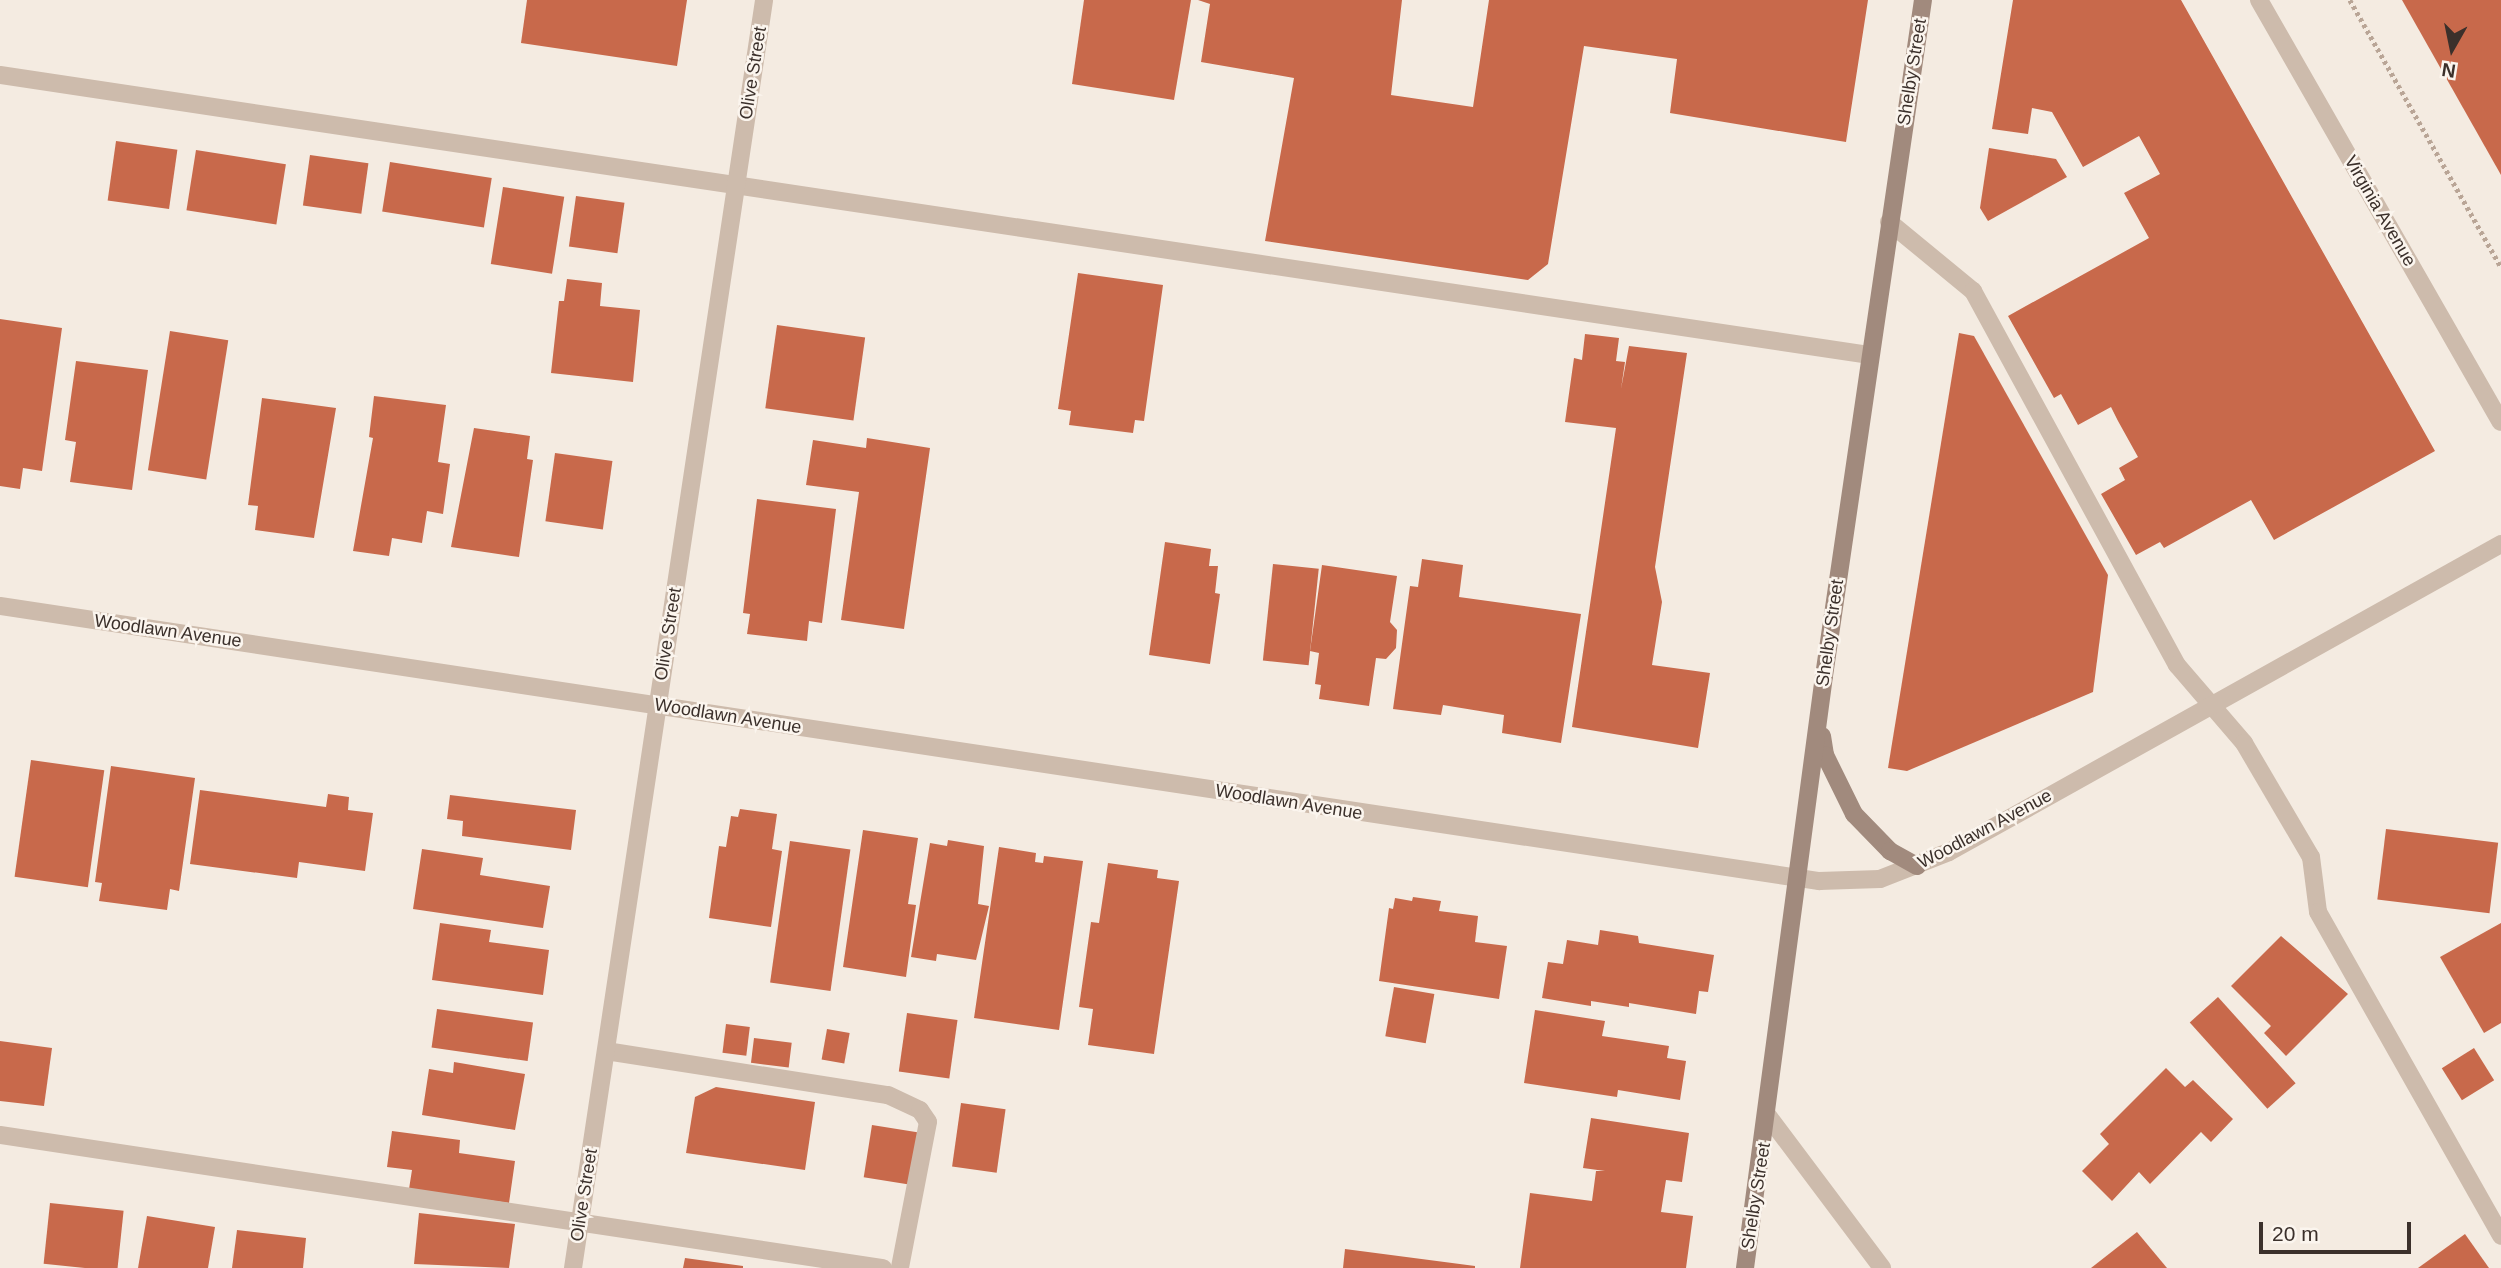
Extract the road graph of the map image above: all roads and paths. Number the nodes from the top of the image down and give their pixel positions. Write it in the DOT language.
graph roads {
  1 [pos="764,0"];
  2 [pos="1923,0"];
  3 [pos="2259,0"];
  4 [pos="2350,0"];
  5 [pos="0,75"];
  6 [pos="736,189"];
  7 [pos="1889,222"];
  8 [pos="2501,267"];
  9 [pos="1870,355"];
  10 [pos="2501,422"];
  11 [pos="2501,544"];
  12 [pos="0,606"];
  13 [pos="658,705"];
  14 [pos="2211,705"];
  15 [pos="1819,715"];
  16 [pos="1917,866"];
  17 [pos="1798,880"];
  18 [pos="606,1051"];
  19 [pos="1768,1116"];
  20 [pos="0,1135"];
  21 [pos="580,1222"];
  22 [pos="2501,1236"];
  23 [pos="573,1268"];
  24 [pos="883,1268"];
  25 [pos="900,1268"];
  26 [pos="1745,1268"];
  27 [pos="1882,1268"];
  1 -- 6 [label="street, Olive Street"];
  2 -- 7 [label="main road, Shelby Street"];
  3 -- 10 [label="street, Virginia Avenue"];
  4 -- 8 [label="path"];
  5 -- 6 [label="street"];
  6 -- 9 [label="street"];
  6 -- 13 [label="street, Olive Street"];
  7 -- 9 [label="main road, Shelby Street"];
  7 -- 14 [label="street"];
  9 -- 15 [label="main road, Shelby Street"];
  11 -- 14 [label="street, Woodlawn Avenue"];
  12 -- 13 [label="street, Woodlawn Avenue"];
  13 -- 17 [label="street, Woodlawn Avenue"];
  13 -- 18 [label="street, Olive Street"];
  14 -- 16 [label="street, Woodlawn Avenue"];
  14 -- 22 [label="street"];
  15 -- 16 [label="main road"];
  15 -- 17 [label="main road, Shelby Street"];
  16 -- 17 [label="street, Woodlawn Avenue"];
  17 -- 19 [label="main road, Shelby Street"];
  18 -- 21 [label="street, Olive Street"];
  18 -- 25 [label="street"];
  19 -- 26 [label="main road, Shelby Street"];
  19 -- 27 [label="street"];
  20 -- 21 [label="street"];
  21 -- 23 [label="street, Olive Street"];
  21 -- 24 [label="street"];
}
